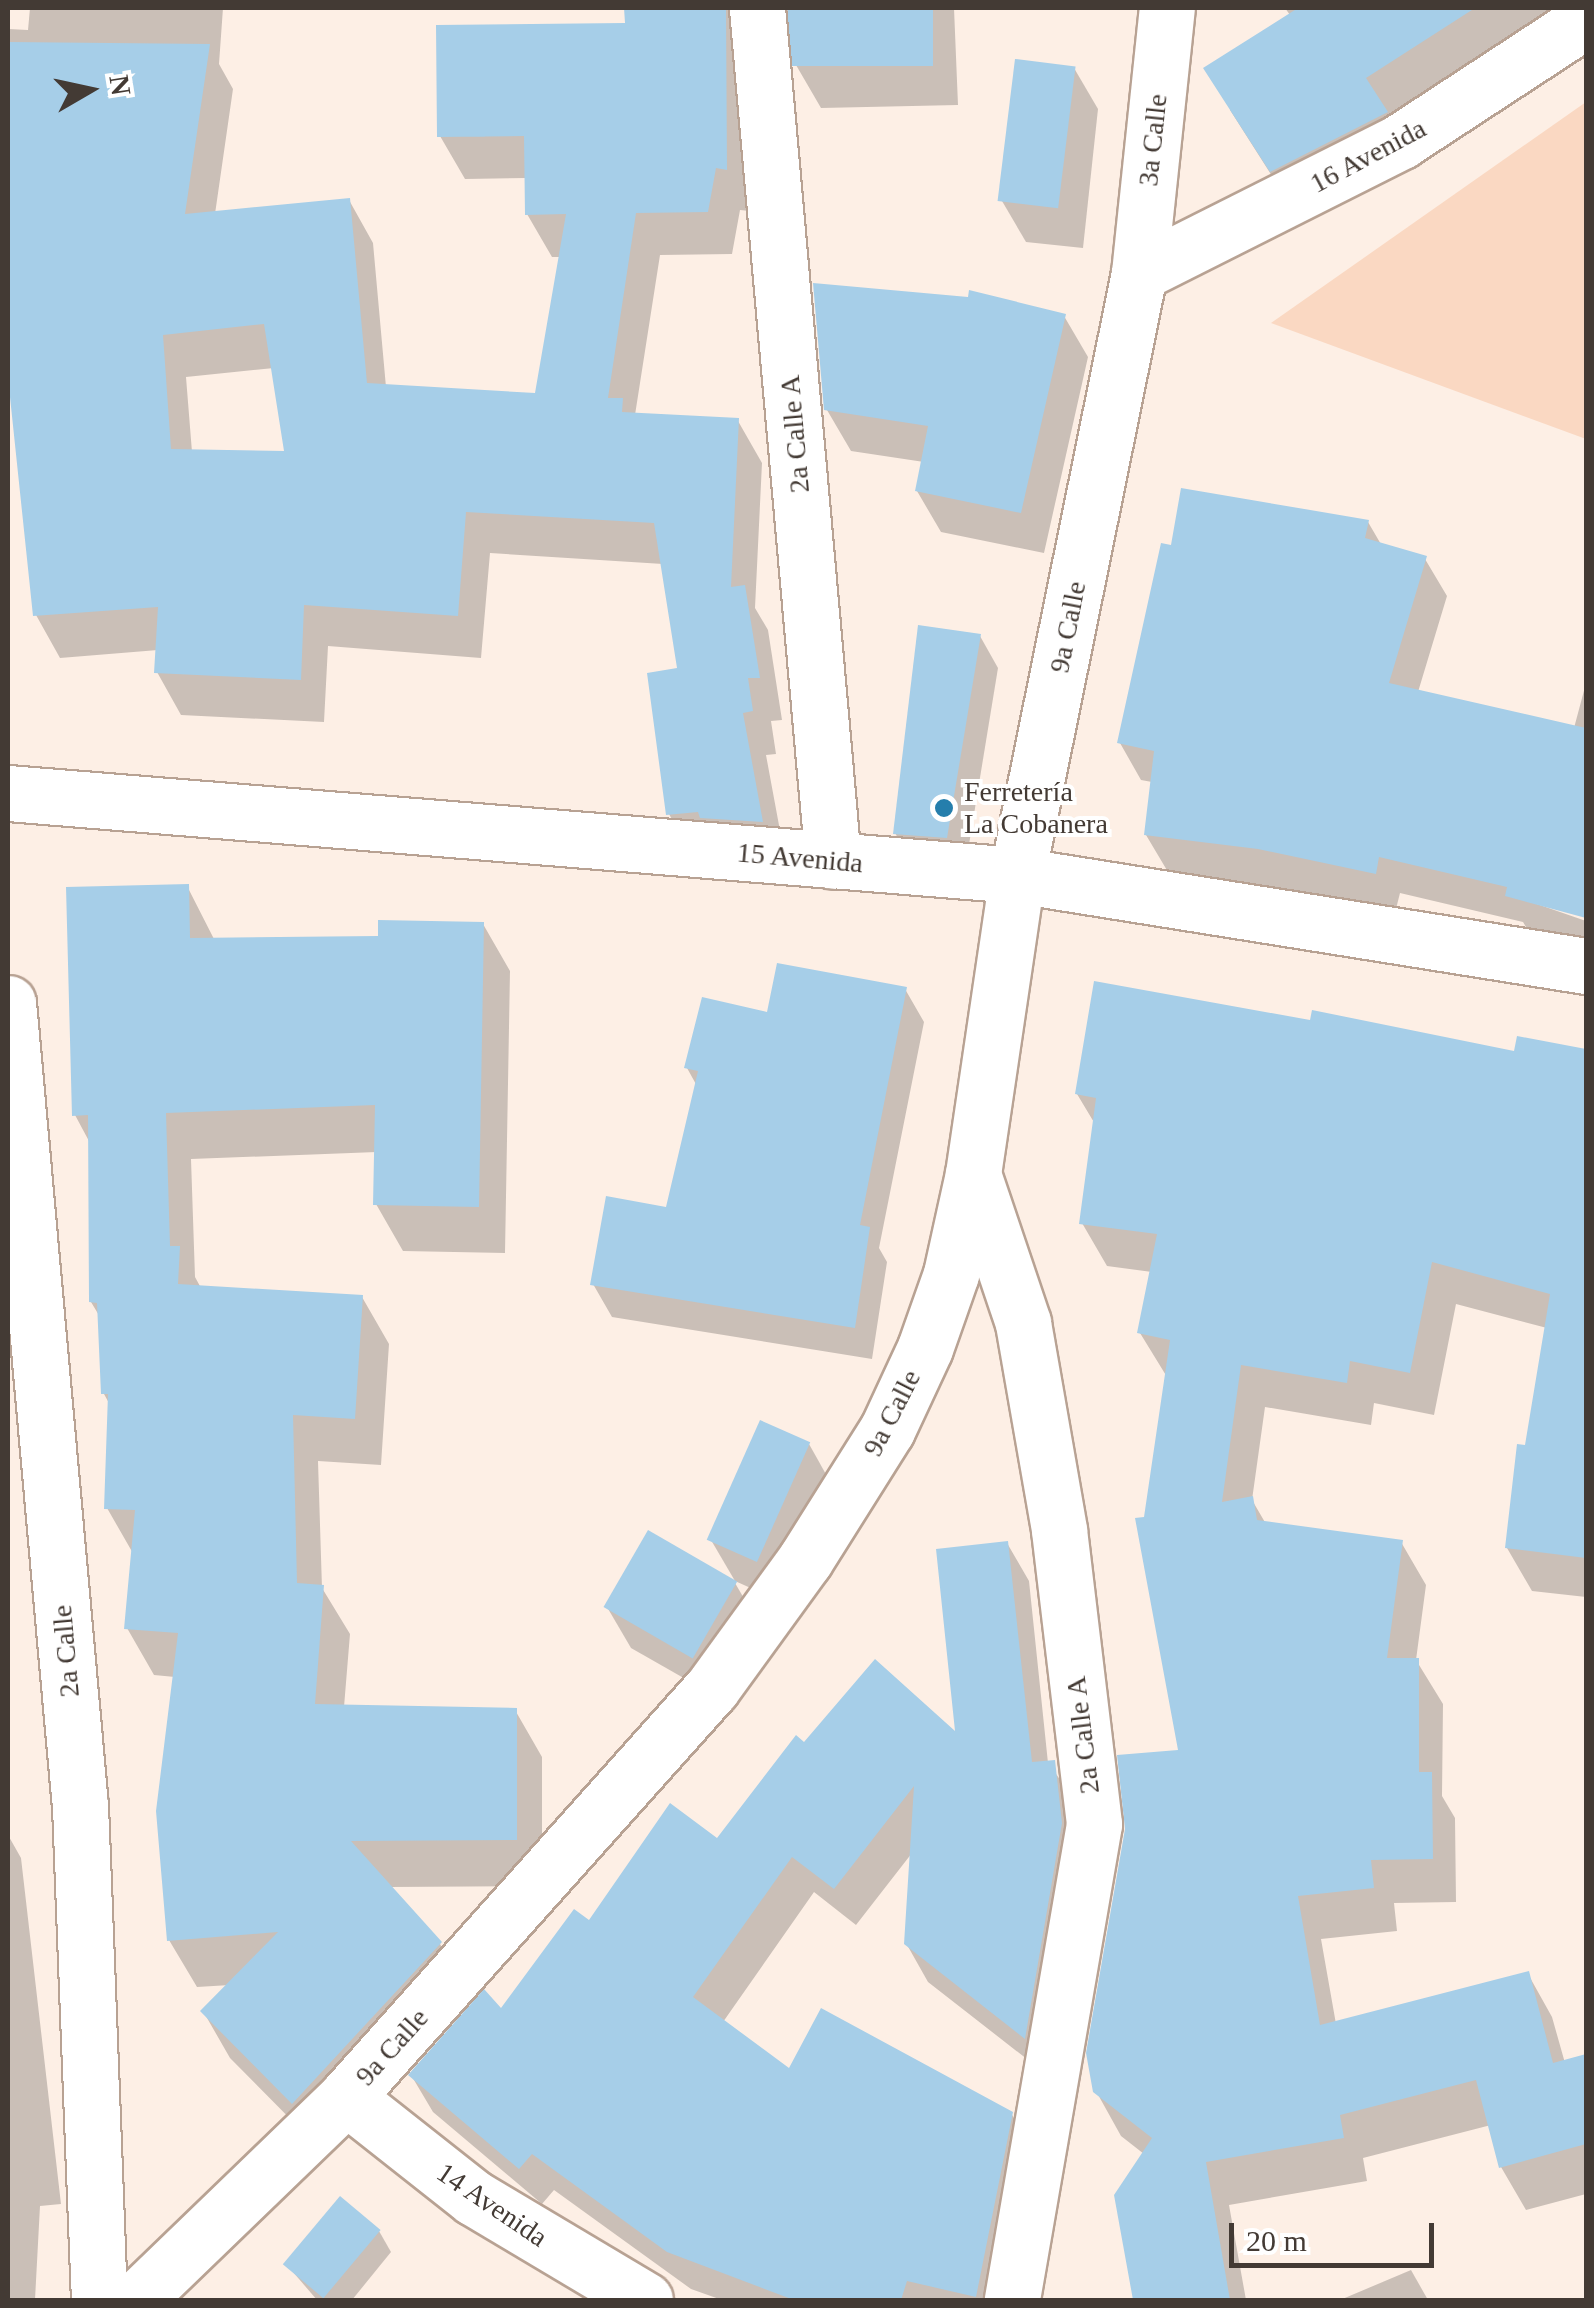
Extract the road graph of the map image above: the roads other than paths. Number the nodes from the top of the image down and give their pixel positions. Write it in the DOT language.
graph roads {
  1 [pos="757,8"];
  2 [pos="1167,8"];
  3 [pos="1586,20"];
  4 [pos="1139,273"];
  5 [pos="8,793"];
  6 [pos="832,861"];
  7 [pos="1017,876"];
  8 [pos="1586,966"];
  9 [pos="8,1003"];
  10 [pos="974,1174"];
  11 [pos="346,2098"];
  12 [pos="99,2300"];
  13 [pos="136,2300"];
  14 [pos="645,2300"];
  15 [pos="1012,2300"];
  1 -- 6 [label="street, 2a Calle A"];
  2 -- 4 [label="street, 3a Calle"];
  3 -- 4 [label="street, 16 Avenida"];
  4 -- 7 [label="street, 9a Calle"];
  5 -- 6 [label="street, 15 Avenida"];
  6 -- 7 [label="street, 15 Avenida"];
  7 -- 8 [label="street, 15 Avenida"];
  7 -- 10 [label="street, 9a Calle"];
  9 -- 12 [label="street, 2a Calle"];
  10 -- 11 [label="street, 9a Calle"];
  10 -- 15 [label="street, 2a Calle A"];
  11 -- 13 [label="street, 9a Calle"];
  11 -- 14 [label="street, 14 Avenida"];
}
